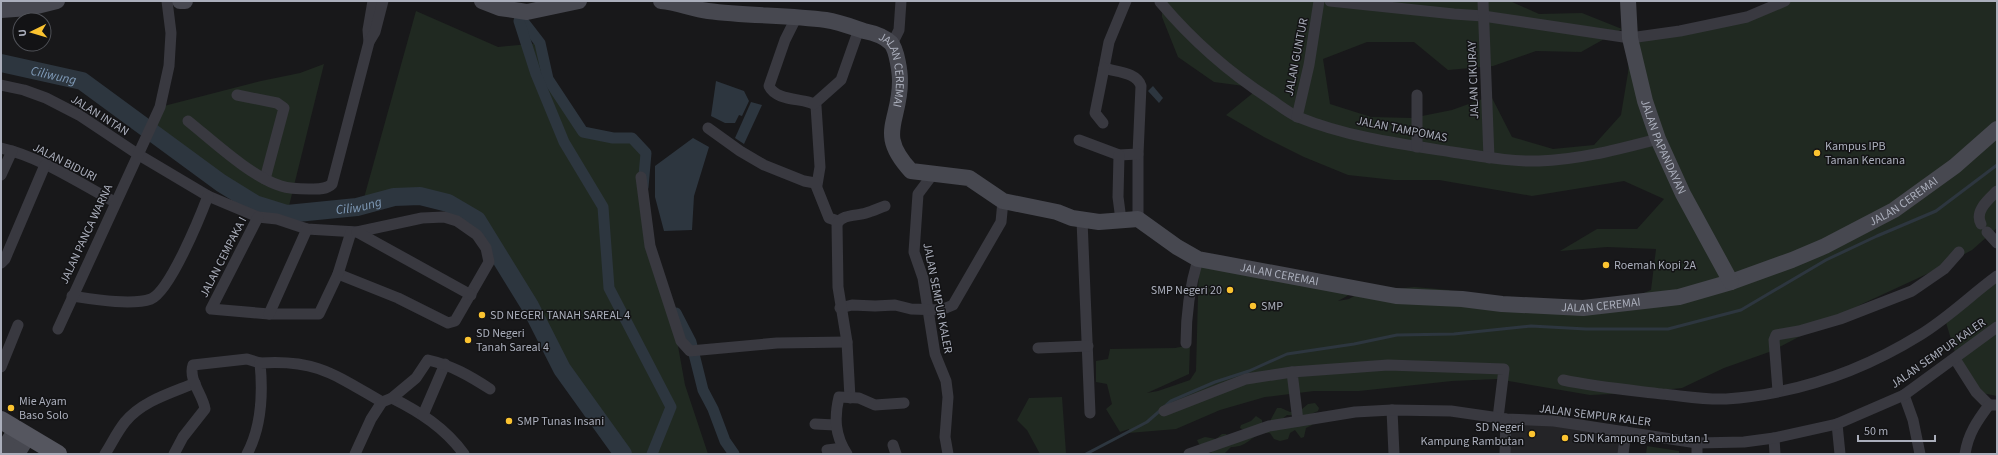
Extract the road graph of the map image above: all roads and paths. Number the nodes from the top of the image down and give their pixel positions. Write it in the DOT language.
graph roads {
  1 [pos="57,1"];
  2 [pos="167,1"];
  3 [pos="180,1"];
  4 [pos="186,1"];
  5 [pos="373,1"];
  6 [pos="383,1"];
  7 [pos="482,1"];
  8 [pos="661,1"];
  9 [pos="901,1"];
  10 [pos="1126,1"];
  11 [pos="1159,1"];
  12 [pos="1319,1"];
  13 [pos="1330,1"];
  14 [pos="1483,1"];
  15 [pos="1628,1"];
  16 [pos="1785,1"];
  17 [pos="570,2"];
  18 [pos="30,5"];
  19 [pos="1,10"];
  20 [pos="1483,16"];
  21 [pos="796,18"];
  22 [pos="859,29"];
  23 [pos="1630,38"];
  24 [pos="369,42"];
  25 [pos="892,44"];
  26 [pos="1104,68"];
  27 [pos="1,85"];
  28 [pos="237,95"];
  29 [pos="1417,95"];
  30 [pos="814,104"];
  31 [pos="1297,117"];
  32 [pos="188,121"];
  33 [pos="1103,123"];
  34 [pos="708,128"];
  35 [pos="1997,129"];
  36 [pos="1658,139"];
  37 [pos="1079,140"];
  38 [pos="1417,147"];
  39 [pos="6,149"];
  40 [pos="140,153"];
  41 [pos="1138,154"];
  42 [pos="1119,155"];
  43 [pos="1489,158"];
  44 [pos="45,165"];
  45 [pos="933,174"];
  46 [pos="1,175"];
  47 [pos="640,177"];
  48 [pos="265,179"];
  49 [pos="817,185"];
  50 [pos="1997,191"];
  51 [pos="208,196"];
  52 [pos="1003,201"];
  53 [pos="115,202"];
  54 [pos="885,206"];
  55 [pos="258,217"];
  56 [pos="1138,219"];
  57 [pos="1082,220"];
  58 [pos="1120,220"];
  59 [pos="838,221"];
  60 [pos="307,229"];
  61 [pos="354,232"];
  62 [pos="1997,243"];
  63 [pos="1959,252"];
  64 [pos="1198,259"];
  65 [pos="1,263"];
  66 [pos="338,274"];
  67 [pos="1997,276"];
  68 [pos="1731,282"];
  69 [pos="471,295"];
  70 [pos="72,296"];
  71 [pos="840,308"];
  72 [pos="927,310"];
  73 [pos="269,314"];
  74 [pos="18,325"];
  75 [pos="1997,327"];
  76 [pos="58,330"];
  77 [pos="847,342"];
  78 [pos="1186,343"];
  79 [pos="1088,346"];
  80 [pos="1038,348"];
  81 [pos="1955,359"];
  82 [pos="260,363"];
  83 [pos="445,364"];
  84 [pos="1,366"];
  85 [pos="1292,372"];
  86 [pos="1563,380"];
  87 [pos="195,383"];
  88 [pos="490,389"];
  89 [pos="1778,391"];
  90 [pos="1904,395"];
  91 [pos="850,398"];
  92 [pos="387,400"];
  93 [pos="904,403"];
  94 [pos="1993,405"];
  95 [pos="1164,410"];
  96 [pos="1392,410"];
  97 [pos="1090,413"];
  98 [pos="423,415"];
  99 [pos="1502,418"];
  100 [pos="1298,420"];
  101 [pos="815,424"];
  102 [pos="1838,424"];
  103 [pos="835,426"];
  104 [pos="15,428"];
  105 [pos="1626,432"];
  106 [pos="1774,438"];
  107 [pos="1697,443"];
  108 [pos="827,450"];
  109 [pos="845,451"];
  110 [pos="1206,451"];
  111 [pos="1,454"];
  112 [pos="17,454"];
  113 [pos="58,454"];
  114 [pos="105,454"];
  115 [pos="174,454"];
  116 [pos="247,454"];
  117 [pos="354,454"];
  118 [pos="464,454"];
  119 [pos="948,454"];
  120 [pos="1189,454"];
  121 [pos="1394,454"];
  122 [pos="1505,454"];
  123 [pos="1623,454"];
  124 [pos="1697,454"];
  125 [pos="1775,454"];
  126 [pos="1840,454"];
  127 [pos="1920,454"];
  128 [pos="1965,454"];
  1 -- 18 [label="street"];
  2 -- 40 [label="street, JALAN PANCA WARNA"];
  3 -- 4 [label="street"];
  5 -- 24 [label="street"];
  6 -- 24 [label="street"];
  7 -- 17 [label="street"];
  8 -- 21 [label="street, JALAN CEREMAI"];
  9 -- 25 [label="street"];
  10 -- 26 [label="street"];
  11 -- 31 [label="street, JALAN TAMPOMAS"];
  12 -- 31 [label="street, JALAN GUNTUR"];
  13 -- 20 [label="street"];
  14 -- 20 [label="street, JALAN CIKURAY"];
  15 -- 23 [label="street, JALAN PAPANDAYAN"];
  16 -- 23 [label="street"];
  18 -- 19 [label="street"];
  20 -- 23 [label="street"];
  20 -- 43 [label="street, JALAN CIKURAY"];
  21 -- 22 [label="street, JALAN CEREMAI"];
  21 -- 30 [label="street"];
  22 -- 25 [label="street, JALAN CEREMAI"];
  22 -- 30 [label="street"];
  23 -- 36 [label="street, JALAN PAPANDAYAN"];
  24 -- 48 [label="street"];
  25 -- 45 [label="street, JALAN CEREMAI"];
  26 -- 33 [label="street"];
  26 -- 41 [label="street"];
  27 -- 40 [label="street, JALAN INTAN"];
  28 -- 48 [label="street"];
  29 -- 38 [label="street"];
  30 -- 49 [label="street"];
  31 -- 38 [label="street, JALAN TAMPOMAS"];
  32 -- 48 [label="street"];
  34 -- 49 [label="street"];
  35 -- 68 [label="street, JALAN CEREMAI"];
  36 -- 43 [label="street, JALAN TAMPOMAS"];
  36 -- 68 [label="street, JALAN PAPANDAYAN"];
  37 -- 42 [label="street"];
  38 -- 43 [label="street, JALAN TAMPOMAS"];
  39 -- 44 [label="street, JALAN BIDURI"];
  39 -- 46 [label="street"];
  40 -- 51 [label="street, JALAN INTAN"];
  40 -- 53 [label="street, JALAN PANCA WARNA"];
  41 -- 42 [label="street"];
  41 -- 56 [label="street"];
  42 -- 58 [label="street"];
  44 -- 53 [label="street, JALAN BIDURI"];
  44 -- 65 [label="street"];
  45 -- 52 [label="street, JALAN CEREMAI"];
  45 -- 72 [label="street, JALAN SEMPUR KALER"];
  47 -- 77 [label="street"];
  49 -- 59 [label="street"];
  50 -- 62 [label="street"];
  51 -- 55 [label="street, JALAN INTAN"];
  51 -- 70 [label="street"];
  52 -- 57 [label="street, JALAN CEREMAI"];
  52 -- 72 [label="street"];
  53 -- 70 [label="street, JALAN PANCA WARNA"];
  54 -- 59 [label="street"];
  55 -- 60 [label="street, JALAN INTAN"];
  55 -- 73 [label="street, JALAN CEMPAKA I"];
  56 -- 58 [label="street, JALAN CEREMAI"];
  56 -- 64 [label="street, JALAN CEREMAI"];
  57 -- 58 [label="street, JALAN CEREMAI"];
  57 -- 79 [label="street"];
  59 -- 71 [label="street"];
  60 -- 61 [label="street, JALAN INTAN"];
  60 -- 73 [label="street"];
  61 -- 66 [label="street"];
  61 -- 69 [label="street"];
  61 -- 69 [label="street"];
  63 -- 89 [label="street"];
  64 -- 68 [label="street, JALAN CEREMAI"];
  64 -- 78 [label="street"];
  66 -- 69 [label="street"];
  66 -- 73 [label="street"];
  67 -- 89 [label="street"];
  70 -- 76 [label="street, JALAN PANCA WARNA"];
  71 -- 72 [label="street"];
  71 -- 77 [label="street"];
  72 -- 119 [label="street, JALAN SEMPUR KALER"];
  74 -- 84 [label="street"];
  75 -- 81 [label="street, JALAN SEMPUR KALER"];
  77 -- 91 [label="street"];
  79 -- 80 [label="street"];
  79 -- 97 [label="street"];
  81 -- 90 [label="street, JALAN SEMPUR KALER"];
  81 -- 94 [label="street"];
  82 -- 87 [label="street"];
  82 -- 92 [label="street"];
  82 -- 116 [label="street"];
  83 -- 88 [label="street"];
  83 -- 92 [label="street"];
  83 -- 98 [label="street"];
  85 -- 95 [label="street"];
  85 -- 99 [label="street"];
  85 -- 100 [label="street"];
  86 -- 89 [label="street"];
  87 -- 114 [label="street"];
  87 -- 115 [label="street"];
  90 -- 102 [label="street, JALAN SEMPUR KALER"];
  90 -- 127 [label="street"];
  91 -- 93 [label="street"];
  91 -- 103 [label="street"];
  92 -- 98 [label="street"];
  92 -- 117 [label="street"];
  94 -- 128 [label="street"];
  96 -- 99 [label="street, JALAN SEMPUR KALER"];
  96 -- 100 [label="street, JALAN SEMPUR KALER"];
  96 -- 121 [label="street"];
  98 -- 118 [label="street"];
  99 -- 105 [label="street, JALAN SEMPUR KALER"];
  99 -- 122 [label="street"];
  100 -- 110 [label="street, JALAN SEMPUR KALER"];
  101 -- 103 [label="street"];
  102 -- 106 [label="street, JALAN SEMPUR KALER"];
  102 -- 126 [label="street"];
  103 -- 109 [label="street"];
  104 -- 111 [label="street"];
  104 -- 112 [label="street"];
  104 -- 113 [label="main road"];
  105 -- 107 [label="street, JALAN SEMPUR KALER"];
  105 -- 123 [label="street"];
  106 -- 107 [label="street, JALAN SEMPUR KALER"];
  106 -- 125 [label="street"];
  107 -- 124 [label="street"];
  108 -- 109 [label="street"];
  110 -- 120 [label="street, JALAN SEMPUR KALER"];
}
